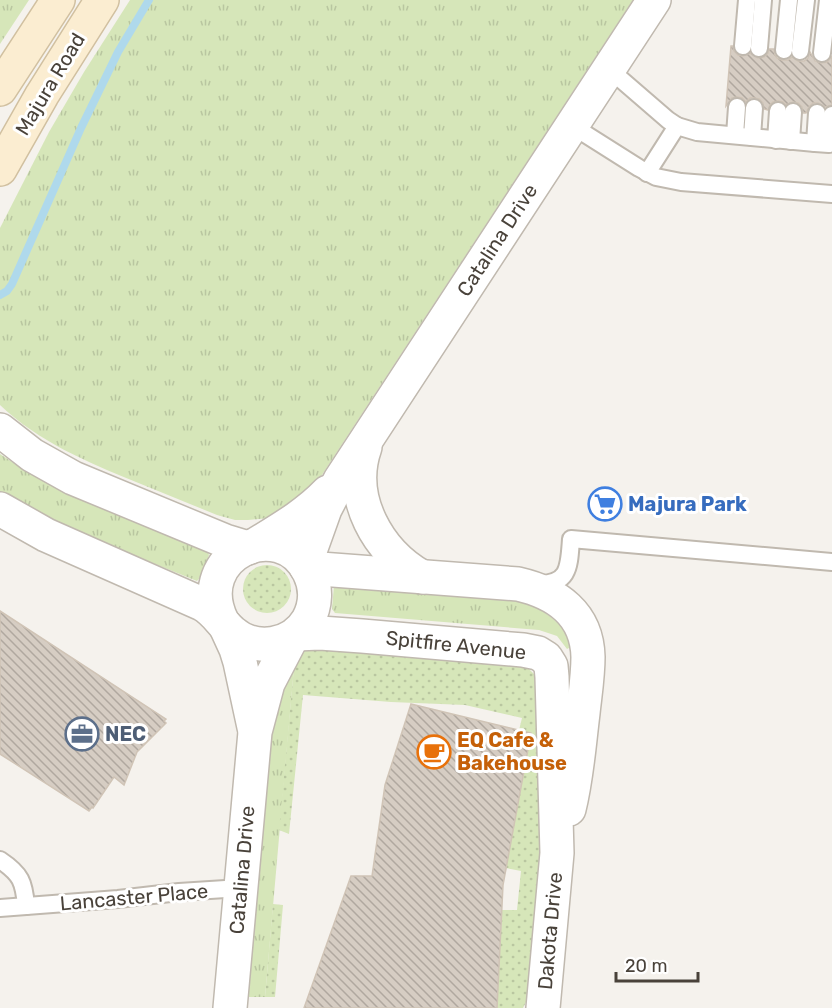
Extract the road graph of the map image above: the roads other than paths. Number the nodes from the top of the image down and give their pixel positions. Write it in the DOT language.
graph roads {
  1 [pos="58,0"];
  2 [pos="102,0"];
  3 [pos="654,0"];
  4 [pos="747,0"];
  5 [pos="763,0"];
  6 [pos="789,0"];
  7 [pos="806,0"];
  8 [pos="828,0"];
  9 [pos="822,53"];
  10 [pos="609,69"];
  11 [pos="0,89"];
  12 [pos="786,111"];
  13 [pos="824,114"];
  14 [pos="572,125"];
  15 [pos="677,126"];
  16 [pos="735,135"];
  17 [pos="752,137"];
  18 [pos="784,141"];
  19 [pos="825,144"];
  20 [pos="0,169"];
  21 [pos="647,173"];
  22 [pos="832,194"];
  23 [pos="0,430"];
  24 [pos="369,436"];
  25 [pos="340,480"];
  26 [pos="0,509"];
  27 [pos="251,546"];
  28 [pos="832,562"];
  29 [pos="306,566"];
  30 [pos="422,577"];
  31 [pos="509,583"];
  32 [pos="224,623"];
  33 [pos="294,635"];
  34 [pos="255,732"];
  35 [pos="557,853"];
  36 [pos="0,860"];
  37 [pos="241,888"];
  38 [pos="26,906"];
  39 [pos="0,908"];
  40 [pos="230,1008"];
  41 [pos="543,1008"];
  1 -- 11 [label="main road, Majura Road"];
  2 -- 20 [label="main road, Majura Road"];
  3 -- 10 [label="street, Catalina Drive"];
  4 -- 5 [label="lane"];
  6 -- 7 [label="lane"];
  8 -- 9 [label="lane"];
  10 -- 14 [label="street, Catalina Drive"];
  10 -- 15 [label="lane"];
  12 -- 18 [label="lane"];
  13 -- 19 [label="lane"];
  14 -- 21 [label="lane"];
  14 -- 24 [label="street, Catalina Drive"];
  15 -- 16 [label="lane"];
  15 -- 21 [label="lane"];
  16 -- 17 [label="lane"];
  16 -- 17 [label="lane"];
  17 -- 18 [label="lane"];
  18 -- 19 [label="lane"];
  21 -- 22 [label="lane"];
  23 -- 27 [label="street"];
  24 -- 25 [label="street, Catalina Drive"];
  24 -- 30 [label="street"];
  25 -- 27 [label="street, Catalina Drive"];
  25 -- 29 [label="street, Catalina Drive"];
  26 -- 32 [label="street"];
  27 -- 29 [label="street"];
  27 -- 32 [label="street"];
  28 -- 31 [label="lane"];
  29 -- 30 [label="street"];
  29 -- 33 [label="street"];
  30 -- 31 [label="street"];
  31 -- 35 [label="street"];
  32 -- 33 [label="street"];
  32 -- 34 [label="street, Catalina Drive"];
  33 -- 34 [label="street, Catalina Drive"];
  33 -- 35 [label="street, Spitfire Avenue"];
  34 -- 37 [label="street, Catalina Drive"];
  35 -- 41 [label="street, Dakota Drive"];
  36 -- 38 [label="lane"];
  37 -- 38 [label="lane, Lancaster Place"];
  37 -- 40 [label="street, Catalina Drive"];
  38 -- 39 [label="lane, Lancaster Place"];
}
